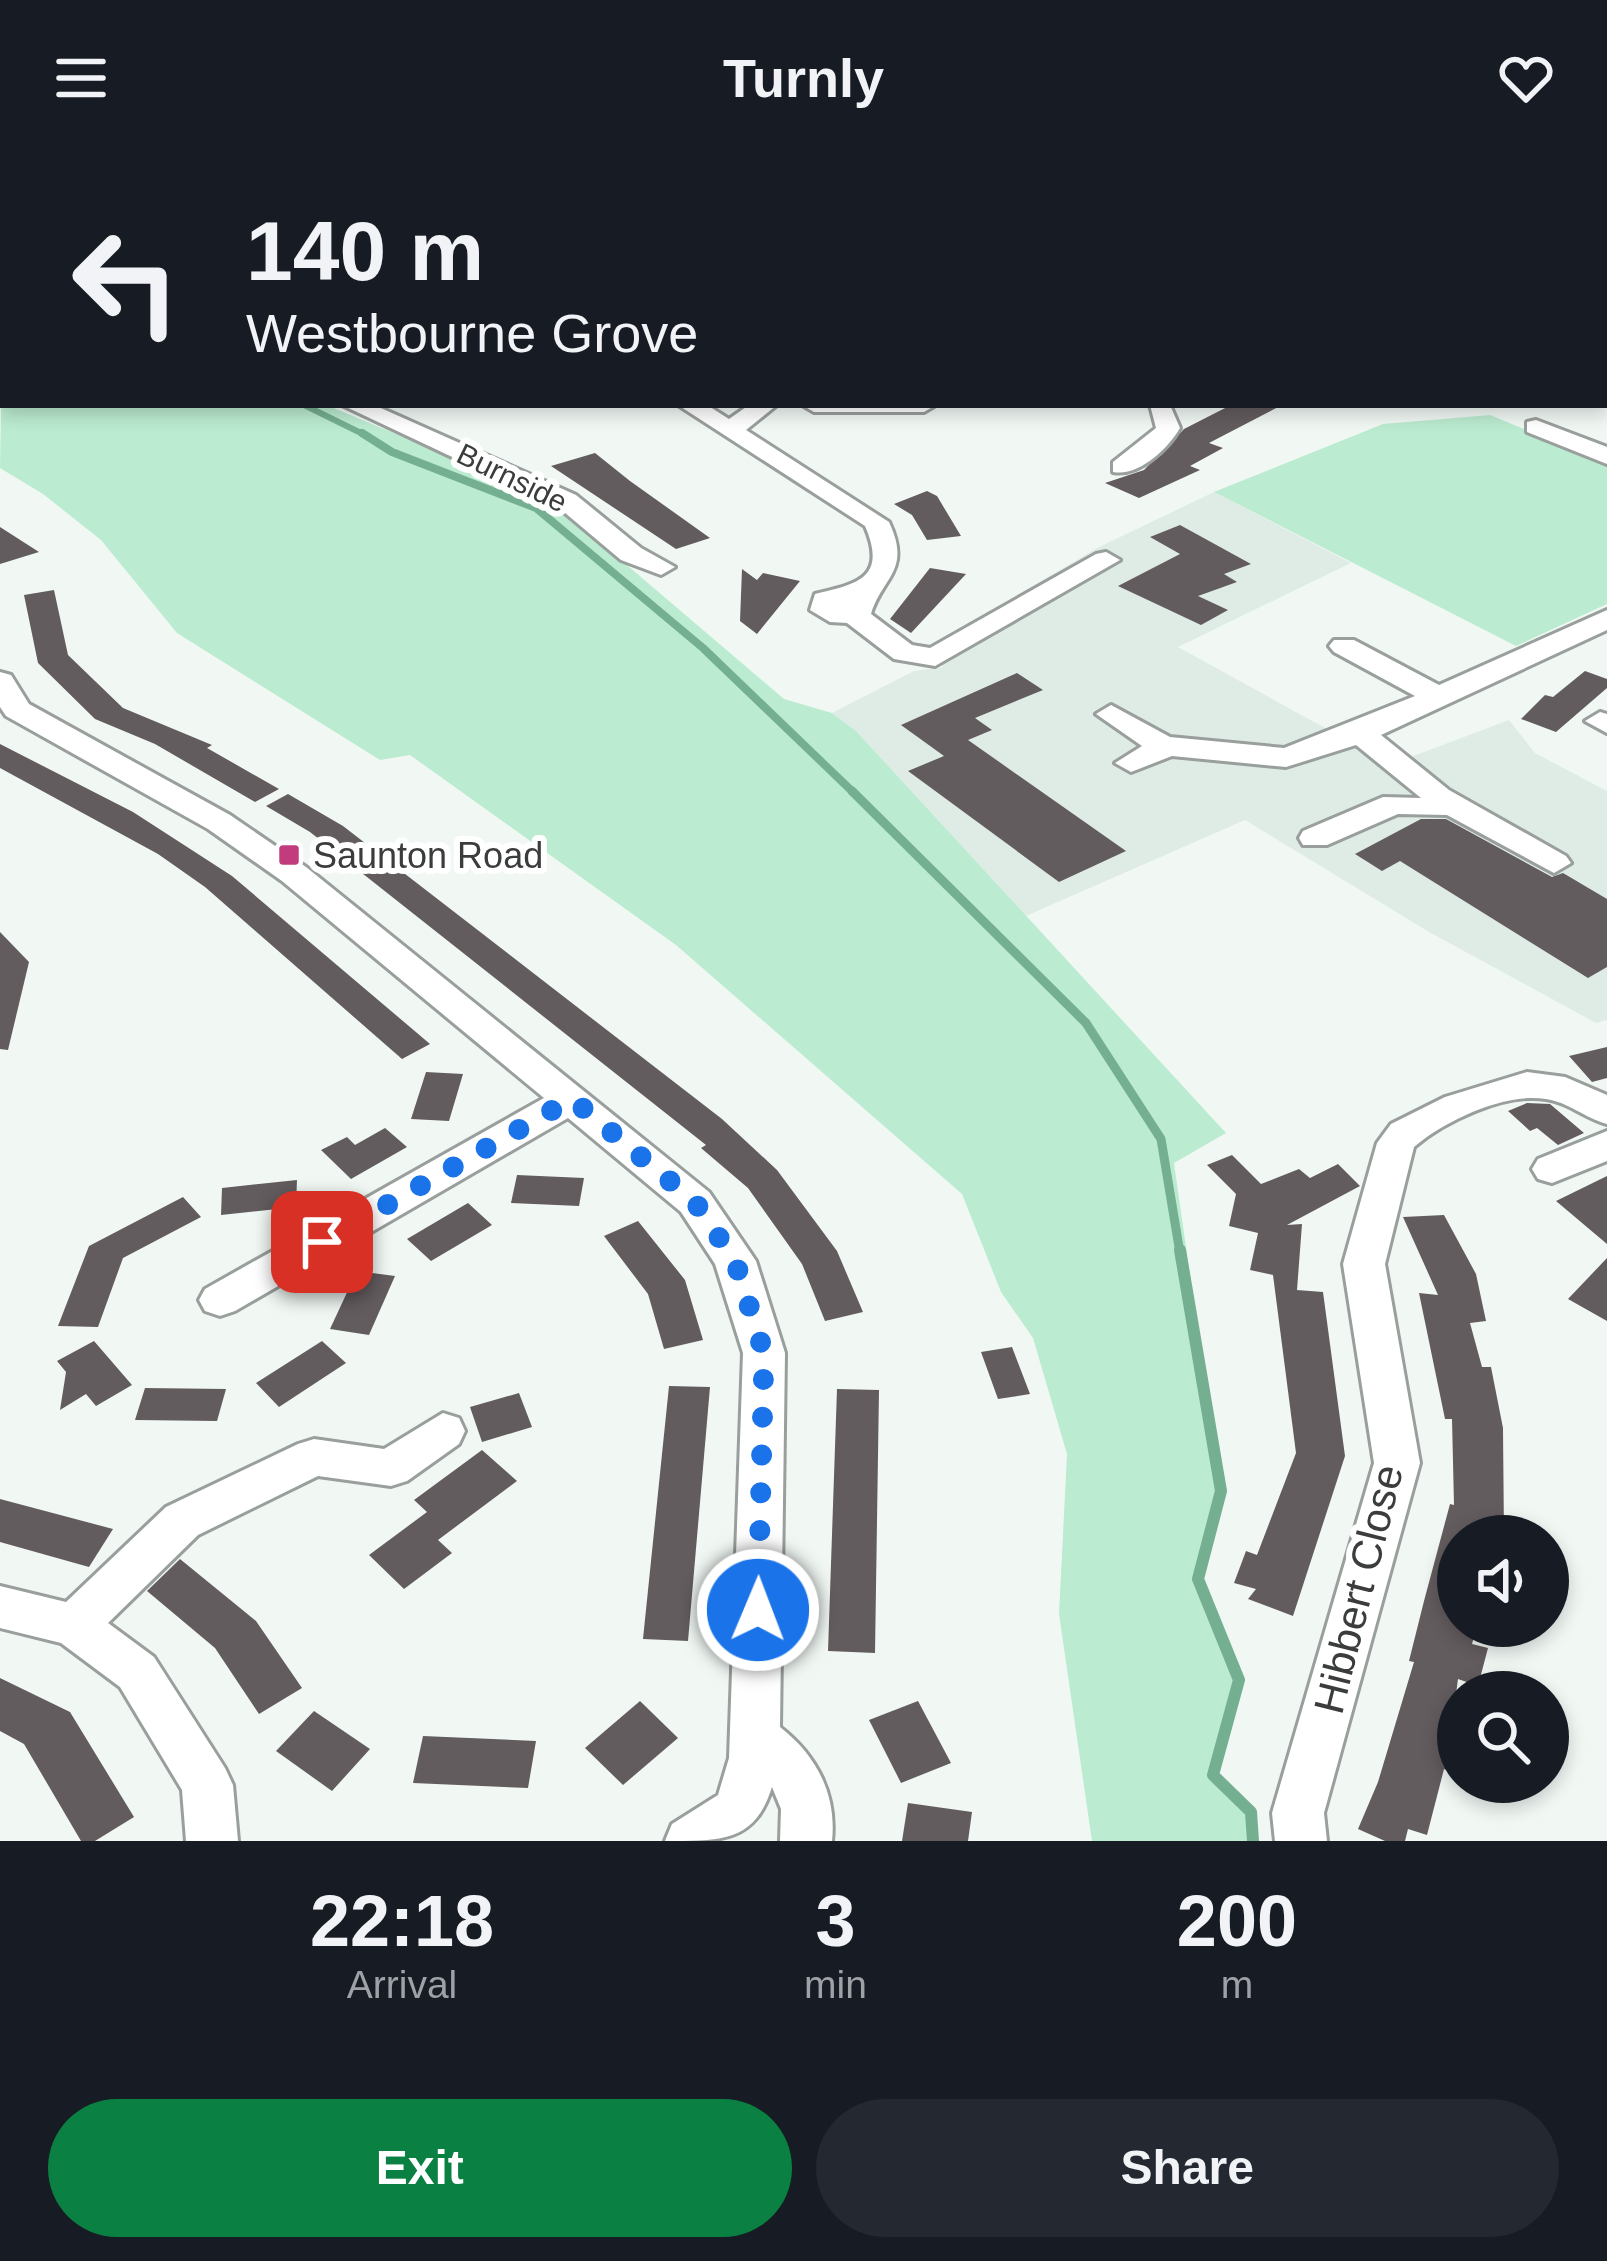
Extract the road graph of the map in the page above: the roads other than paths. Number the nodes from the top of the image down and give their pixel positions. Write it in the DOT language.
graph roads {
  1 [pos="360,408"];
  2 [pos="416,408"];
  3 [pos="691,408"];
  4 [pos="761,408"];
  5 [pos="1160,408"];
  6 [pos="389,422"];
  7 [pos="1536,427"];
  8 [pos="730,430"];
  9 [pos="1607,456"];
  10 [pos="1122,467"];
  11 [pos="1106,560"];
  12 [pos="661,567"];
  13 [pos="1607,619"];
  14 [pos="1344,646"];
  15 [pos="1438,697"];
  16 [pos="6,702"];
  17 [pos="1111,714"];
  18 [pos="1360,734"];
  19 [pos="1163,746"];
  20 [pos="1131,763"];
  21 [pos="1440,797"];
  22 [pos="1316,838"];
  23 [pos="1554,862"];
  24 [pos="572,1099"];
  25 [pos="1607,1111"];
  26 [pos="1607,1145"];
  27 [pos="1552,1169"];
  28 [pos="220,1300"];
  29 [pos="443,1431"];
  30 [pos="0,1607"];
  31 [pos="74,1625"];
  32 [pos="755,1738"];
  33 [pos="212,1841"];
  34 [pos="691,1841"];
  35 [pos="806,1841"];
  36 [pos="1301,1841"];
  1 -- 6 [label="street, Burnside"];
  2 -- 6 [label="street"];
  3 -- 8 [label="street"];
  4 -- 8 [label="street"];
  5 -- 10 [label="street"];
  6 -- 12 [label="street, Burnside"];
  7 -- 9 [label="street"];
  8 -- 11 [label="street"];
  13 -- 15 [label="street"];
  14 -- 15 [label="street"];
  15 -- 18 [label="street"];
  16 -- 24 [label="street"];
  17 -- 19 [label="street"];
  18 -- 19 [label="street"];
  18 -- 21 [label="street"];
  19 -- 20 [label="street"];
  21 -- 22 [label="street"];
  21 -- 23 [label="street"];
  24 -- 28 [label="street"];
  24 -- 32 [label="street"];
  25 -- 36 [label="street, Hibbert Close"];
  26 -- 27 [label="street"];
  29 -- 31 [label="street"];
  30 -- 31 [label="street"];
  31 -- 33 [label="street"];
  32 -- 34 [label="street"];
  32 -- 35 [label="street"];
}
